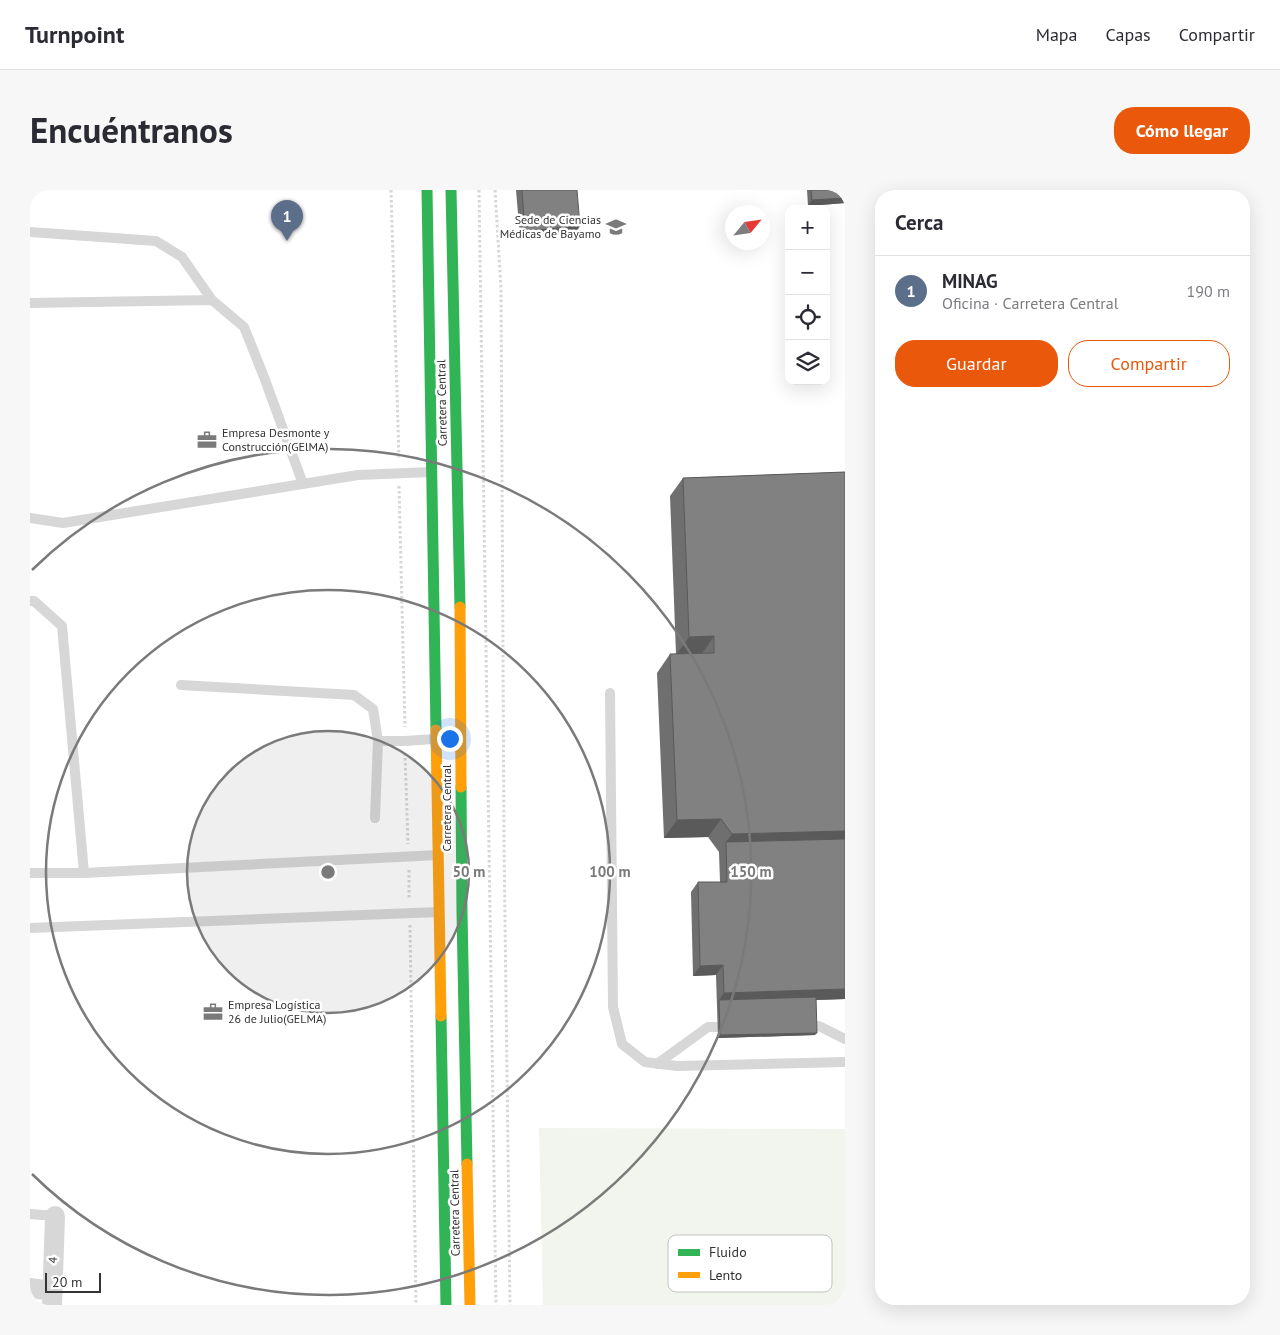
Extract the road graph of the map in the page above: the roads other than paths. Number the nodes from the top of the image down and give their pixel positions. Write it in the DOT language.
graph roads {
  1 [pos="428,190"];
  2 [pos="452,190"];
  3 [pos="30,232"];
  4 [pos="212,300"];
  5 [pos="30,304"];
  6 [pos="445,472"];
  7 [pos="303,484"];
  8 [pos="30,518"];
  9 [pos="30,601"];
  10 [pos="180,685"];
  11 [pos="610,693"];
  12 [pos="448,739"];
  13 [pos="378,741"];
  14 [pos="375,818"];
  15 [pos="450,855"];
  16 [pos="30,873"];
  17 [pos="84,873"];
  18 [pos="450,913"];
  19 [pos="30,928"];
  20 [pos="791,1026"];
  21 [pos="745,1027"];
  22 [pos="845,1039"];
  23 [pos="845,1062"];
  24 [pos="657,1064"];
  25 [pos="30,1214"];
  26 [pos="55,1216"];
  27 [pos="30,1288"];
  28 [pos="52,1298"];
  29 [pos="446,1305"];
  30 [pos="470,1305"];
  1 -- 6 [label="highway, Carretera Central"];
  2 -- 6 [label="highway, Carretera Central"];
  3 -- 4 [label="lane"];
  4 -- 5 [label="lane"];
  4 -- 7 [label="lane"];
  6 -- 7 [label="lane"];
  6 -- 12 [label="highway, Carretera Central"];
  6 -- 12 [label="highway, Carretera Central"];
  7 -- 8 [label="lane"];
  9 -- 17 [label="lane"];
  10 -- 13 [label="lane"];
  11 -- 24 [label="lane"];
  12 -- 13 [label="lane"];
  12 -- 15 [label="highway, Carretera Central"];
  12 -- 15 [label="highway, Carretera Central"];
  13 -- 14 [label="lane"];
  15 -- 17 [label="lane"];
  15 -- 18 [label="highway, Carretera Central"];
  15 -- 18 [label="highway, Carretera Central"];
  16 -- 17 [label="lane"];
  18 -- 19 [label="lane"];
  18 -- 29 [label="highway, Carretera Central"];
  18 -- 30 [label="highway, Carretera Central"];
  20 -- 22 [label="lane"];
  21 -- 24 [label="lane"];
  23 -- 24 [label="lane"];
  25 -- 26 [label="lane"];
  26 -- 28 [label="street, 4"];
  27 -- 28 [label="street"];
}
